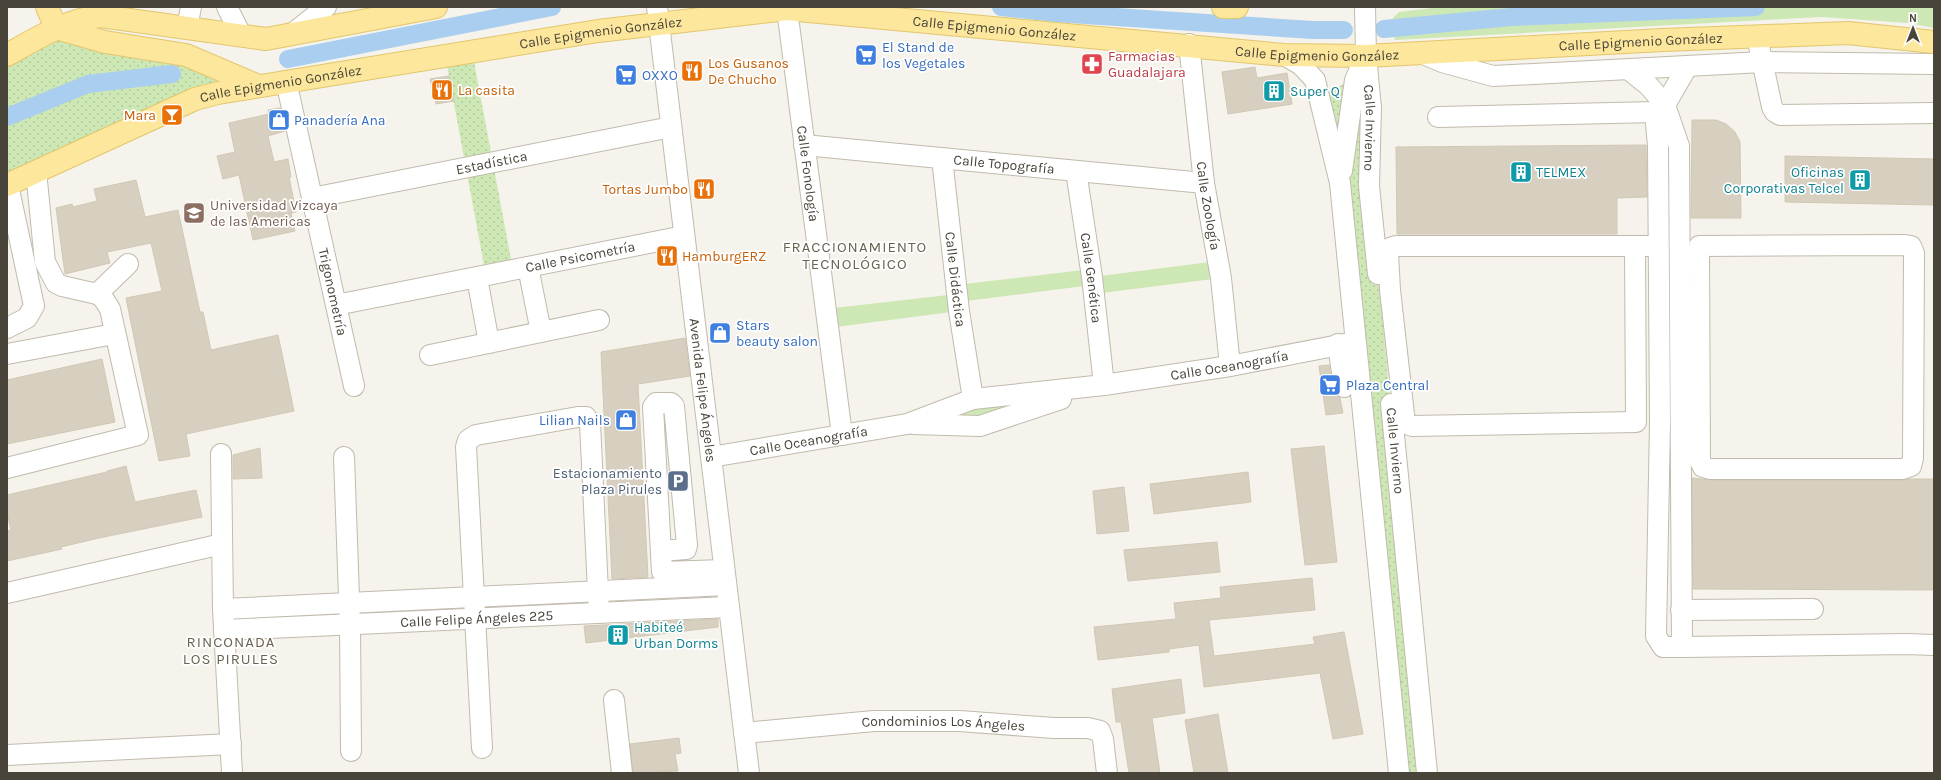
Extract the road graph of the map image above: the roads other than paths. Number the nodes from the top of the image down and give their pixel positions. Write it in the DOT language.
graph roads {
  1 [pos="47,7"];
  2 [pos="191,7"];
  3 [pos="227,7"];
  4 [pos="326,7"];
  5 [pos="436,7"];
  6 [pos="1223,7"];
  7 [pos="1228,7"];
  8 [pos="1236,7"];
  9 [pos="1365,7"];
  10 [pos="787,9"];
  11 [pos="82,12"];
  12 [pos="658,15"];
  13 [pos="56,28"];
  14 [pos="187,28"];
  15 [pos="292,34"];
  16 [pos="241,35"];
  17 [pos="1757,37"];
  18 [pos="1934,42"];
  19 [pos="1188,44"];
  20 [pos="1366,52"];
  21 [pos="1421,53"];
  22 [pos="1284,54"];
  23 [pos="7,55"];
  24 [pos="1763,62"];
  25 [pos="1934,64"];
  26 [pos="1687,68"];
  27 [pos="1629,70"];
  28 [pos="286,81"];
  29 [pos="256,86"];
  30 [pos="1660,109"];
  31 [pos="1625,112"];
  32 [pos="1934,114"];
  33 [pos="1438,117"];
  34 [pos="671,127"];
  35 [pos="804,145"];
  36 [pos="942,158"];
  37 [pos="36,171"];
  38 [pos="1076,171"];
  39 [pos="1204,183"];
  40 [pos="1340,183"];
  41 [pos="7,185"];
  42 [pos="312,198"];
  43 [pos="684,236"];
  44 [pos="1635,246"];
  45 [pos="1658,246"];
  46 [pos="1679,246"];
  47 [pos="1699,246"];
  48 [pos="43,254"];
  49 [pos="24,260"];
  50 [pos="128,264"];
  51 [pos="528,267"];
  52 [pos="477,278"];
  53 [pos="97,294"];
  54 [pos="336,305"];
  55 [pos="598,320"];
  56 [pos="7,328"];
  57 [pos="541,332"];
  58 [pos="114,334"];
  59 [pos="1636,334"];
  60 [pos="1659,334"];
  61 [pos="1680,334"];
  62 [pos="1700,334"];
  63 [pos="489,342"];
  64 [pos="1346,343"];
  65 [pos="7,354"];
  66 [pos="430,355"];
  67 [pos="1230,366"];
  68 [pos="1104,385"];
  69 [pos="354,386"];
  70 [pos="1344,387"];
  71 [pos="973,399"];
  72 [pos="1636,422"];
  73 [pos="1660,422"];
  74 [pos="907,424"];
  75 [pos="1680,424"];
  76 [pos="1700,424"];
  77 [pos="842,435"];
  78 [pos="221,454"];
  79 [pos="344,456"];
  80 [pos="712,463"];
  81 [pos="7,468"];
  82 [pos="679,474"];
  83 [pos="222,544"];
  84 [pos="661,551"];
  85 [pos="725,577"];
  86 [pos="598,591"];
  87 [pos="7,593"];
  88 [pos="474,597"];
  89 [pos="350,603"];
  90 [pos="729,607"];
  91 [pos="223,609"];
  92 [pos="1813,609"];
  93 [pos="1681,610"];
  94 [pos="599,613"];
  95 [pos="476,619"];
  96 [pos="350,625"];
  97 [pos="224,630"];
  98 [pos="1934,646"];
  99 [pos="1682,647"];
  100 [pos="614,700"];
  101 [pos="744,733"];
  102 [pos="231,744"];
  103 [pos="482,748"];
  104 [pos="351,751"];
  105 [pos="7,755"];
  106 [pos="232,773"];
  107 [pos="622,773"];
  108 [pos="749,773"];
  109 [pos="1107,773"];
  110 [pos="1399,773"];
  111 [pos="1427,773"];
  1 -- 13 [label="main road"];
  2 -- 14 [label="street"];
  3 -- 16 [label="street"];
  4 -- 15 [label="street"];
  5 -- 15 [label="main road"];
  6 -- 7 [label="main road"];
  7 -- 8 [label="main road"];
  9 -- 20 [label="street, Calle Invierno"];
  10 -- 12 [label="main road, Calle Epigmenio González"];
  10 -- 19 [label="main road, Calle Epigmenio González"];
  10 -- 35 [label="street, Calle Fonología"];
  11 -- 13 [label="main road"];
  11 -- 14 [label="main road"];
  12 -- 28 [label="main road, Calle Epigmenio González"];
  12 -- 34 [label="street, Avenida Felipe Ángeles"];
  13 -- 23 [label="main road"];
  13 -- 29 [label="main road"];
  14 -- 16 [label="main road"];
  15 -- 16 [label="main road"];
  17 -- 18 [label="main road, Calle Epigmenio González"];
  17 -- 21 [label="main road, Calle Epigmenio González"];
  17 -- 24 [label="street"];
  19 -- 22 [label="main road, Calle Epigmenio González"];
  19 -- 39 [label="street, Calle Zoología"];
  20 -- 21 [label="main road, Calle Epigmenio González"];
  20 -- 22 [label="main road, Calle Epigmenio González"];
  20 -- 40 [label="street"];
  20 -- 111 [label="street, Calle Invierno"];
  21 -- 27 [label="street"];
  22 -- 40 [label="street"];
  24 -- 25 [label="street"];
  24 -- 26 [label="street"];
  24 -- 32 [label="street"];
  26 -- 27 [label="street"];
  26 -- 30 [label="street"];
  27 -- 30 [label="street"];
  27 -- 31 [label="street"];
  28 -- 29 [label="main road, Calle Epigmenio González"];
  28 -- 42 [label="street, Trigonometría"];
  29 -- 37 [label="main road, Calle Epigmenio González"];
  30 -- 31 [label="street"];
  30 -- 45 [label="street"];
  30 -- 46 [label="street"];
  31 -- 33 [label="street"];
  34 -- 42 [label="street, Estadística"];
  34 -- 43 [label="street, Avenida Felipe Ángeles"];
  35 -- 36 [label="street, Calle Topografía"];
  35 -- 77 [label="street, Calle Fonología"];
  36 -- 38 [label="street, Calle Topografía"];
  36 -- 71 [label="street, Calle Didáctica"];
  37 -- 41 [label="main road, Calle Epigmenio González"];
  37 -- 48 [label="street"];
  38 -- 39 [label="street, Calle Topografía"];
  38 -- 68 [label="street, Calle Genética"];
  39 -- 67 [label="street, Calle Zoología"];
  40 -- 64 [label="street, Calle Invierno"];
  41 -- 49 [label="street"];
  42 -- 54 [label="street, Trigonometría"];
  43 -- 51 [label="street, Calle Psicometría"];
  43 -- 80 [label="street, Avenida Felipe Ángeles"];
  44 -- 45 [label="street"];
  44 -- 59 [label="street"];
  44 -- 72 [label="street"];
  45 -- 60 [label="street"];
  46 -- 47 [label="street"];
  46 -- 61 [label="street"];
  47 -- 62 [label="street"];
  47 -- 76 [label="street"];
  48 -- 49 [label="street"];
  48 -- 53 [label="street"];
  49 -- 56 [label="street"];
  50 -- 53 [label="street"];
  51 -- 52 [label="street, Calle Psicometría"];
  51 -- 57 [label="street"];
  52 -- 54 [label="street, Calle Psicometría"];
  52 -- 63 [label="street"];
  53 -- 58 [label="street"];
  54 -- 69 [label="street, Trigonometría"];
  55 -- 57 [label="street"];
  57 -- 63 [label="street"];
  58 -- 65 [label="street"];
  58 -- 81 [label="street"];
  59 -- 60 [label="street"];
  59 -- 72 [label="street"];
  60 -- 73 [label="street"];
  61 -- 62 [label="street"];
  61 -- 75 [label="street"];
  62 -- 76 [label="street"];
  63 -- 66 [label="street"];
  64 -- 67 [label="street, Calle Oceanografía"];
  64 -- 70 [label="street"];
  64 -- 110 [label="street, Calle Invierno"];
  67 -- 68 [label="street, Calle Oceanografía"];
  68 -- 71 [label="street, Calle Oceanografía"];
  68 -- 74 [label="street, Calle Oceanografía"];
  71 -- 74 [label="street, Calle Oceanografía"];
  72 -- 73 [label="street"];
  73 -- 99 [label="street"];
  74 -- 77 [label="street, Calle Oceanografía"];
  75 -- 76 [label="street"];
  75 -- 93 [label="street"];
  77 -- 80 [label="street, Calle Oceanografía"];
  78 -- 83 [label="street"];
  79 -- 89 [label="street"];
  80 -- 82 [label="street, Calle Oceanografía"];
  80 -- 85 [label="street, Avenida Felipe Ángeles"];
  82 -- 84 [label="street"];
  82 -- 84 [label="street"];
  83 -- 87 [label="street"];
  83 -- 91 [label="street"];
  84 -- 85 [label="street"];
  85 -- 86 [label="street, Calle Felipe Ángeles 225"];
  85 -- 90 [label="street, Avenida Felipe Ángeles"];
  86 -- 88 [label="street, Calle Felipe Ángeles 225"];
  86 -- 88 [label="street"];
  86 -- 94 [label="street"];
  88 -- 89 [label="street, Calle Felipe Ángeles 225"];
  88 -- 95 [label="street"];
  89 -- 91 [label="street, Calle Felipe Ángeles 225"];
  89 -- 96 [label="street"];
  90 -- 94 [label="street, Calle Felipe Ángeles 225"];
  90 -- 101 [label="street, Avenida Felipe Ángeles"];
  91 -- 97 [label="street"];
  92 -- 93 [label="street"];
  93 -- 99 [label="street"];
  94 -- 95 [label="street, Calle Felipe Ángeles 225"];
  95 -- 96 [label="street, Calle Felipe Ángeles 225"];
  95 -- 103 [label="street"];
  96 -- 97 [label="street, Calle Felipe Ángeles 225"];
  96 -- 104 [label="street"];
  97 -- 102 [label="street"];
  98 -- 99 [label="street"];
  100 -- 107 [label="street"];
  101 -- 108 [label="street, Avenida Felipe Ángeles"];
  101 -- 109 [label="street, Condominios Los Ángeles"];
  102 -- 105 [label="street"];
  102 -- 106 [label="street"];
}
